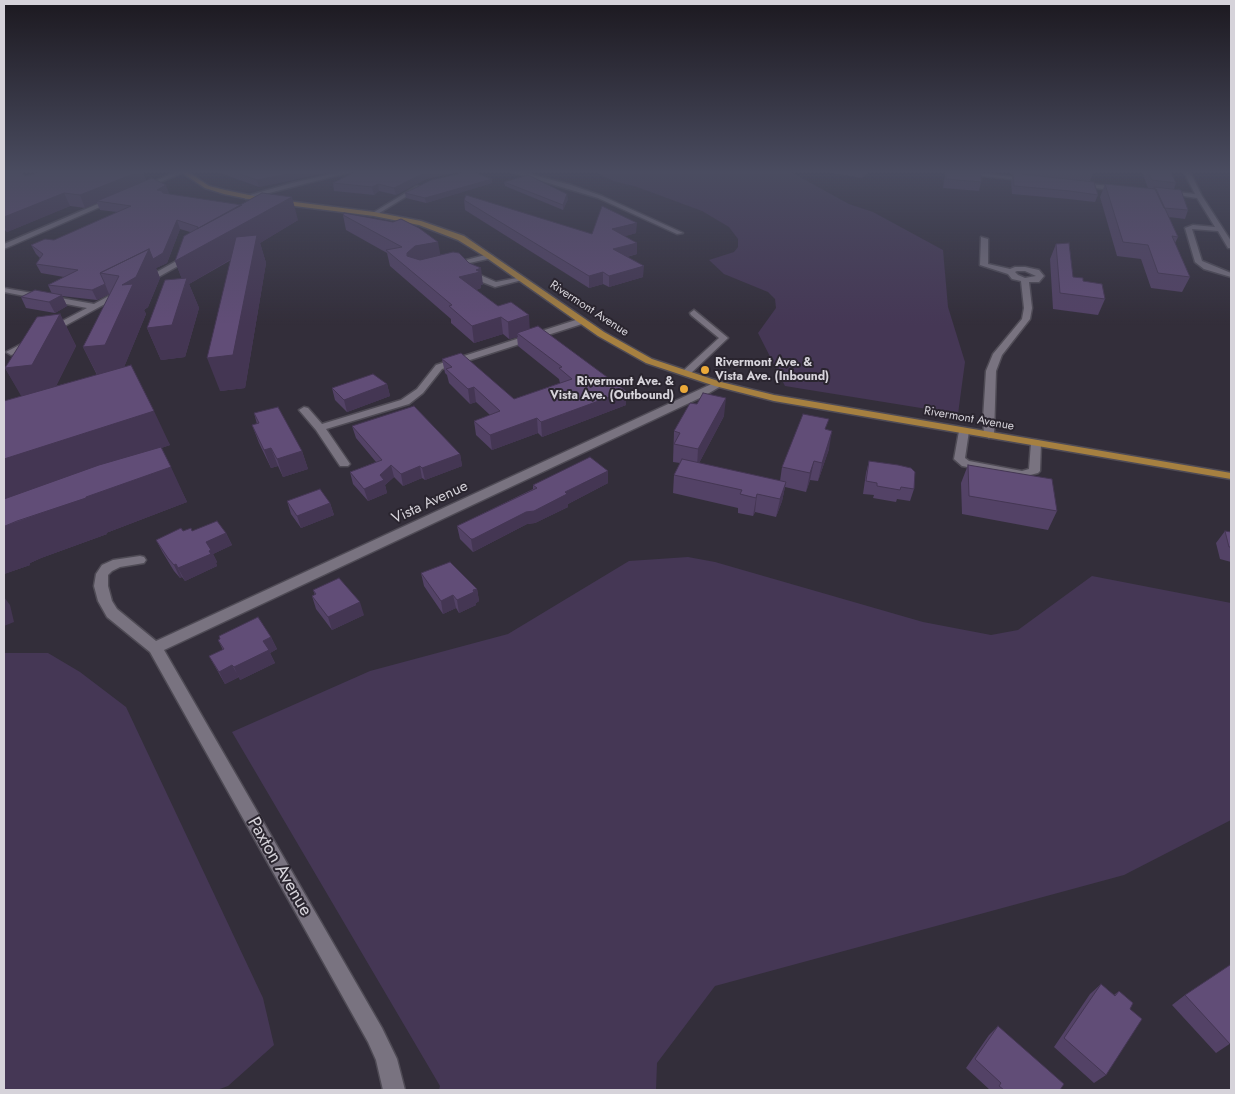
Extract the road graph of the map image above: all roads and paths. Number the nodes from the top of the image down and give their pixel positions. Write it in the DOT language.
graph roads {
  1 [pos="59,223"];
  2 [pos="417,223"];
  3 [pos="657,223"];
  4 [pos="1216,223"];
  5 [pos="1220,229"];
  6 [pos="679,233"];
  7 [pos="4,238"];
  8 [pos="984,239"];
  9 [pos="18,241"];
  10 [pos="1231,246"];
  11 [pos="4,247"];
  12 [pos="197,253"];
  13 [pos="490,256"];
  14 [pos="462,262"];
  15 [pos="444,264"];
  16 [pos="1011,272"];
  17 [pos="1231,275"];
  18 [pos="522,279"];
  19 [pos="1025,280"];
  20 [pos="137,285"];
  21 [pos="129,289"];
  22 [pos="4,290"];
  23 [pos="95,307"];
  24 [pos="694,313"];
  25 [pos="582,321"];
  26 [pos="44,334"];
  27 [pos="36,339"];
  28 [pos="11,352"];
  29 [pos="686,374"];
  30 [pos="718,384"];
  31 [pos="304,410"];
  32 [pos="320,428"];
  33 [pos="964,431"];
  34 [pos="989,435"];
  35 [pos="1036,443"];
  36 [pos="344,464"];
  37 [pos="1231,476"];
  38 [pos="140,560"];
  39 [pos="155,648"];
  40 [pos="394,1090"];
  1 -- 9 [label="street"];
  2 -- 13 [label="main road, Rivermont Avenue"];
  3 -- 6 [label="street"];
  4 -- 5 [label="street"];
  5 -- 10 [label="street"];
  5 -- 17 [label="street"];
  7 -- 9 [label="street"];
  8 -- 16 [label="street"];
  9 -- 11 [label="street"];
  12 -- 20 [label="street"];
  13 -- 14 [label="street"];
  13 -- 18 [label="main road, Rivermont Avenue"];
  14 -- 15 [label="street"];
  14 -- 18 [label="street"];
  16 -- 19 [label="street"];
  16 -- 19 [label="street"];
  18 -- 25 [label="main road, Rivermont Avenue"];
  19 -- 34 [label="street"];
  21 -- 23 [label="street"];
  22 -- 23 [label="street"];
  23 -- 26 [label="street"];
  24 -- 29 [label="street"];
  25 -- 29 [label="main road, Rivermont Avenue"];
  25 -- 32 [label="street"];
  27 -- 28 [label="street"];
  29 -- 30 [label="main road, Rivermont Avenue"];
  30 -- 33 [label="main road, Rivermont Avenue"];
  30 -- 39 [label="street, Vista Avenue"];
  31 -- 32 [label="street"];
  32 -- 36 [label="street"];
  33 -- 34 [label="main road, Rivermont Avenue"];
  33 -- 35 [label="street"];
  34 -- 35 [label="main road, Rivermont Avenue"];
  35 -- 37 [label="main road, Rivermont Avenue"];
  38 -- 39 [label="street"];
  39 -- 40 [label="street, Paxton Avenue"];
}
